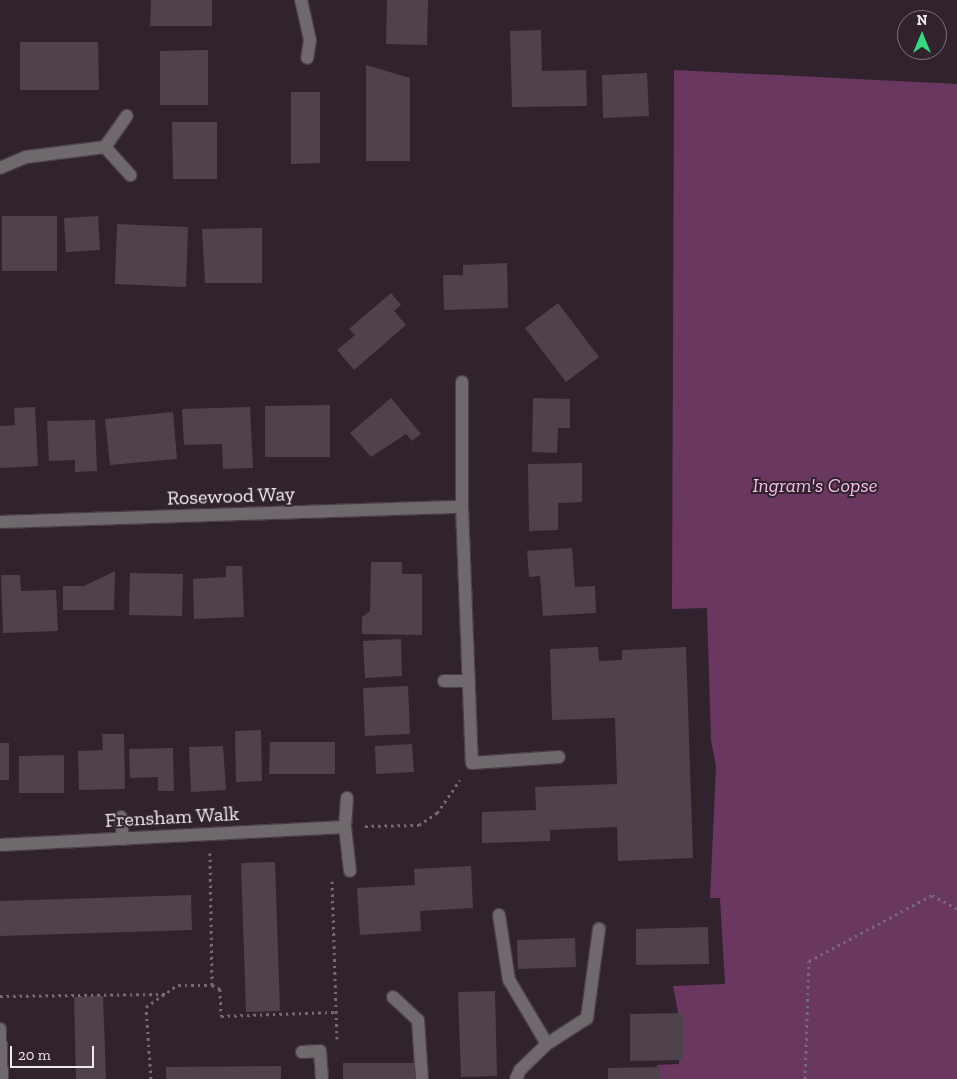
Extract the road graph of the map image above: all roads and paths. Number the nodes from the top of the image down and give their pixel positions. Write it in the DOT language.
graph roads {
  1 [pos="300,0"];
  2 [pos="307,58"];
  3 [pos="127,116"];
  4 [pos="105,147"];
  5 [pos="0,168"];
  6 [pos="130,175"];
  7 [pos="462,382"];
  8 [pos="462,508"];
  9 [pos="0,522"];
  10 [pos="469,680"];
  11 [pos="444,681"];
  12 [pos="559,757"];
  13 [pos="472,763"];
  14 [pos="346,798"];
  15 [pos="121,817"];
  16 [pos="345,827"];
  17 [pos="209,834"];
  18 [pos="123,839"];
  19 [pos="0,844"];
  20 [pos="350,871"];
  21 [pos="957,909"];
  22 [pos="499,915"];
  23 [pos="599,928"];
  24 [pos="212,985"];
  25 [pos="166,994"];
  26 [pos="0,996"];
  27 [pos="393,997"];
  28 [pos="336,1012"];
  29 [pos="0,1029"];
  30 [pos="337,1041"];
  31 [pos="548,1044"];
  32 [pos="302,1052"];
  33 [pos="2,1079"];
  34 [pos="151,1079"];
  35 [pos="322,1079"];
  36 [pos="422,1079"];
  37 [pos="516,1079"];
  38 [pos="805,1079"];
  1 -- 2 [label="street"];
  3 -- 4 [label="street"];
  4 -- 5 [label="street"];
  4 -- 6 [label="street"];
  7 -- 8 [label="street"];
  8 -- 9 [label="street, Rosewood Way"];
  8 -- 10 [label="street"];
  10 -- 11 [label="street"];
  10 -- 13 [label="street"];
  12 -- 13 [label="street"];
  13 -- 16 [label="path"];
  14 -- 16 [label="street"];
  15 -- 18 [label="street"];
  16 -- 17 [label="street, Frensham Walk"];
  16 -- 20 [label="street"];
  17 -- 18 [label="street, Frensham Walk"];
  17 -- 24 [label="path"];
  18 -- 19 [label="street, Frensham Walk"];
  20 -- 28 [label="path"];
  21 -- 38 [label="path"];
  22 -- 31 [label="street"];
  23 -- 31 [label="street"];
  24 -- 25 [label="path"];
  24 -- 28 [label="path"];
  25 -- 26 [label="path"];
  25 -- 34 [label="path"];
  27 -- 36 [label="street"];
  28 -- 30 [label="path"];
  29 -- 33 [label="street"];
  31 -- 37 [label="street"];
  32 -- 35 [label="street"];
}
